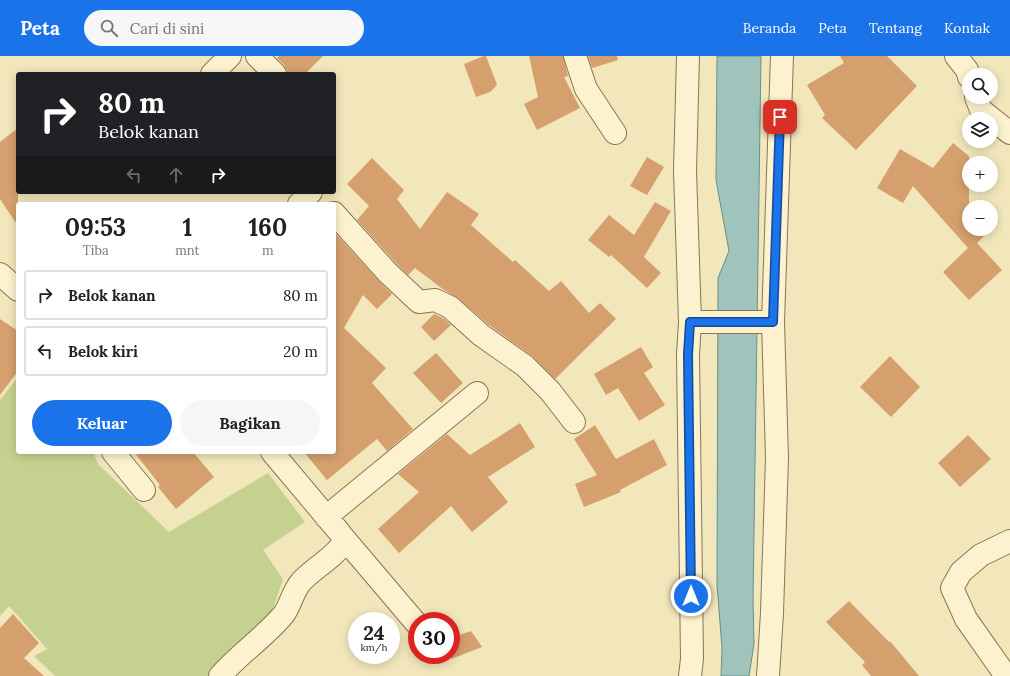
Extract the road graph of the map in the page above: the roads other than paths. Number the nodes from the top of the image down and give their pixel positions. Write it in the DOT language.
graph roads {
  1 [pos="230,56"];
  2 [pos="257,56"];
  3 [pos="575,56"];
  4 [pos="688,56"];
  5 [pos="782,56"];
  6 [pos="956,56"];
  7 [pos="965,68"];
  8 [pos="214,72"];
  9 [pos="273,72"];
  10 [pos="979,104"];
  11 [pos="615,133"];
  12 [pos="1010,133"];
  13 [pos="309,194"];
  14 [pos="319,194"];
  15 [pos="301,202"];
  16 [pos="325,202"];
  17 [pos="336,215"];
  18 [pos="0,274"];
  19 [pos="16,288"];
  20 [pos="690,322"];
  21 [pos="773,322"];
  22 [pos="477,393"];
  23 [pos="574,422"];
  24 [pos="115,454"];
  25 [pos="274,454"];
  26 [pos="144,490"];
  27 [pos="326,517"];
  28 [pos="343,537"];
  29 [pos="1010,541"];
  30 [pos="408,614"];
  31 [pos="220,676"];
  32 [pos="690,676"];
  33 [pos="768,676"];
  34 [pos="1006,676"];
  1 -- 8 [label="street"];
  2 -- 9 [label="street"];
  3 -- 11 [label="street"];
  4 -- 20 [label="street"];
  5 -- 21 [label="street"];
  6 -- 7 [label="street"];
  10 -- 12 [label="street"];
  13 -- 15 [label="street"];
  14 -- 16 [label="street"];
  17 -- 23 [label="street"];
  18 -- 19 [label="street"];
  20 -- 21 [label="street"];
  20 -- 32 [label="street"];
  21 -- 33 [label="street"];
  22 -- 27 [label="street"];
  24 -- 26 [label="street"];
  25 -- 27 [label="street"];
  27 -- 28 [label="street"];
  28 -- 30 [label="street"];
  28 -- 31 [label="street"];
  29 -- 34 [label="street"];
}
